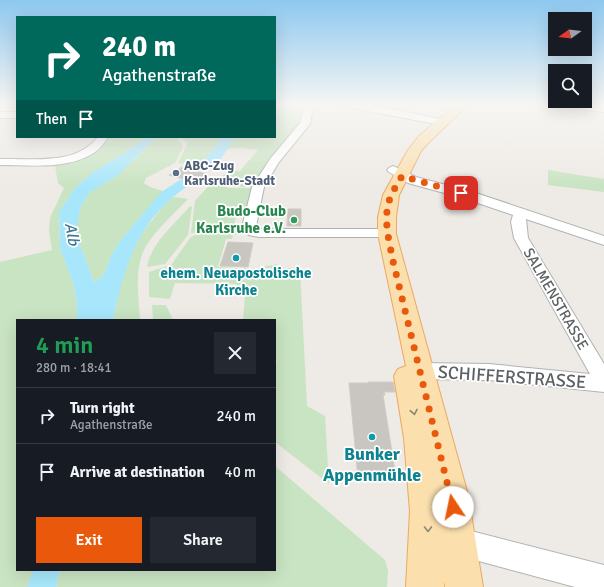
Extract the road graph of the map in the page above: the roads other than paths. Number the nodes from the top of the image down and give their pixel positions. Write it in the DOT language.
graph roads {
  1 [pos="299,131"];
  2 [pos="418,131"];
  3 [pos="103,138"];
  4 [pos="0,162"];
  5 [pos="397,173"];
  6 [pos="521,212"];
  7 [pos="377,233"];
  8 [pos="604,241"];
  9 [pos="420,371"];
  10 [pos="604,383"];
  11 [pos="459,545"];
  12 [pos="604,580"];
  13 [pos="425,587"];
  14 [pos="464,587"];
  1 -- 7 [label="street"];
  2 -- 5 [label="main road"];
  3 -- 4 [label="street"];
  5 -- 6 [label="street"];
  5 -- 7 [label="main road"];
  5 -- 9 [label="main road"];
  6 -- 8 [label="street"];
  6 -- 10 [label="street, SALMENSTRASSE"];
  7 -- 13 [label="main road, one-way"];
  9 -- 10 [label="street, SCHIFFERSTRASSE"];
  9 -- 11 [label="main road"];
  11 -- 12 [label="street"];
  11 -- 14 [label="main road"];
}
